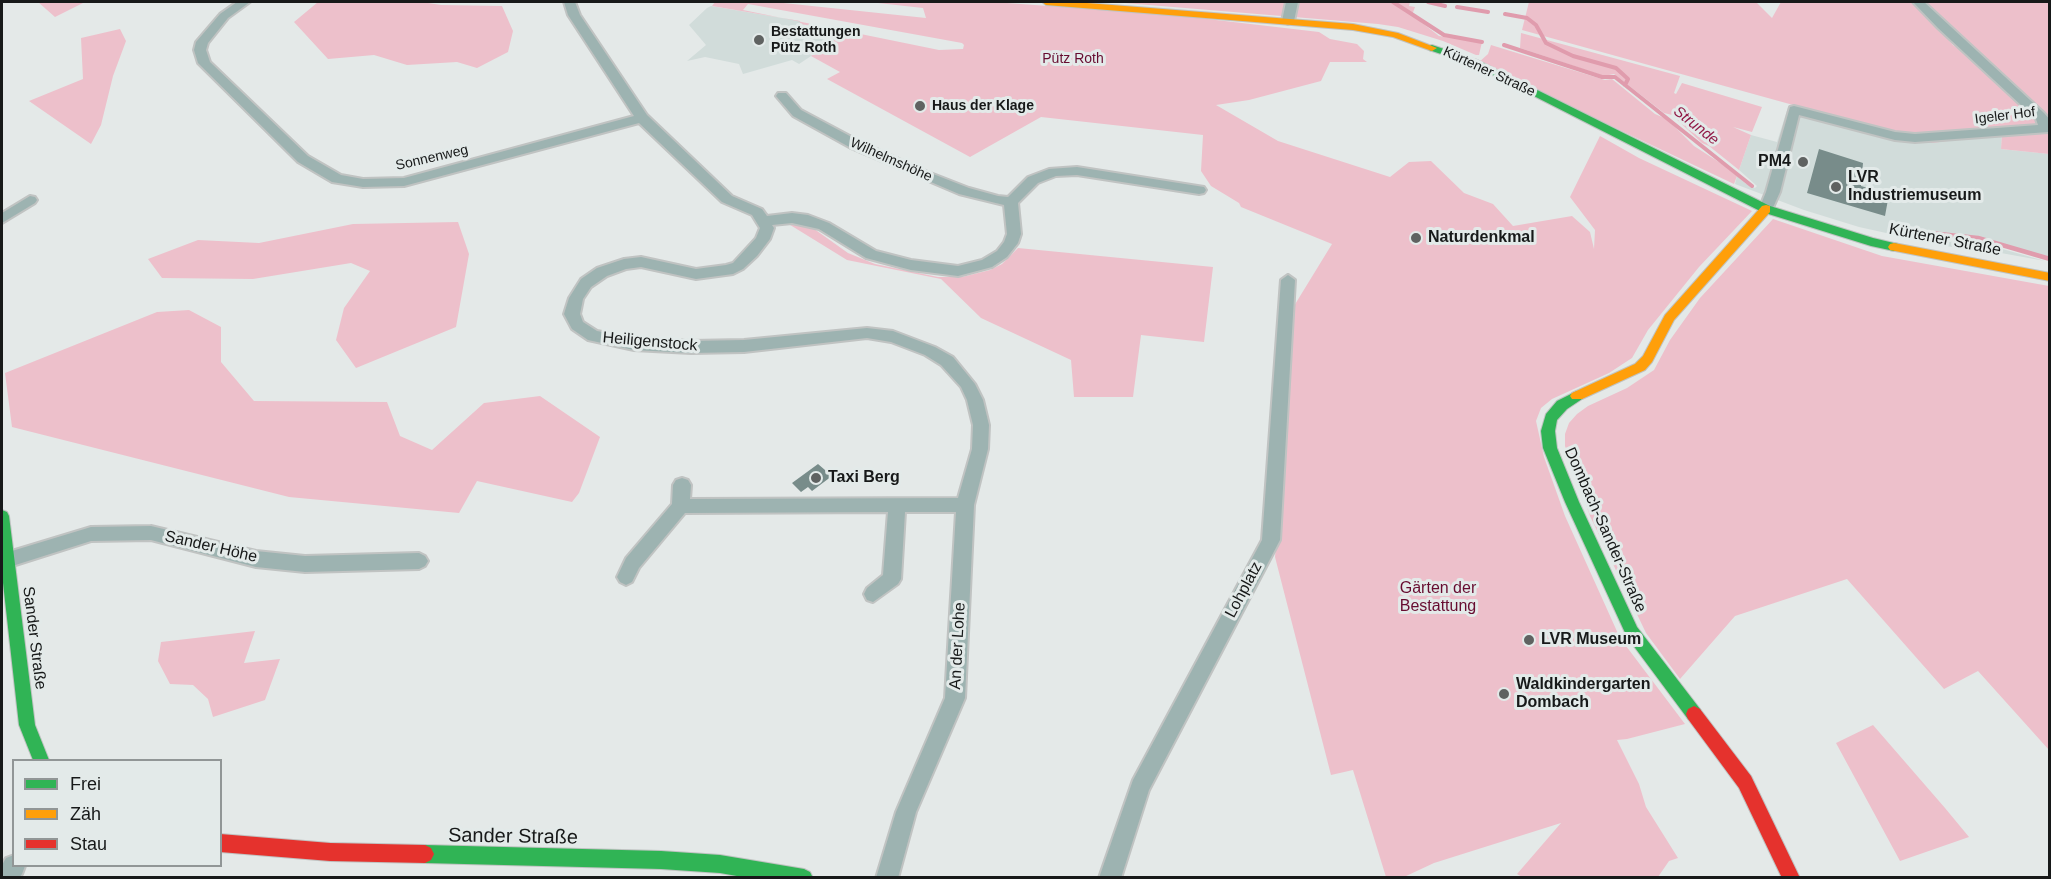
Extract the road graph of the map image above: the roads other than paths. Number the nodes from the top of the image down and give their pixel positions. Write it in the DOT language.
graph roads {
  1 [pos="244,2"];
  2 [pos="570,2"];
  3 [pos="1046,2"];
  4 [pos="1293,2"];
  5 [pos="1918,2"];
  6 [pos="1288,21"];
  7 [pos="782,96"];
  8 [pos="642,118"];
  9 [pos="1199,190"];
  10 [pos="30,200"];
  11 [pos="1011,202"];
  12 [pos="1766,209"];
  13 [pos="2,219"];
  14 [pos="765,221"];
  15 [pos="2049,277"];
  16 [pos="1288,280"];
  17 [pos="682,485"];
  18 [pos="897,505"];
  19 [pos="965,505"];
  20 [pos="681,506"];
  21 [pos="2,516"];
  22 [pos="6,560"];
  23 [pos="419,561"];
  24 [pos="626,577"];
  25 [pos="873,594"];
  26 [pos="9,662"];
  27 [pos="41,759"];
  28 [pos="222,843"];
  29 [pos="804,878"];
  30 [pos="886,878"];
  31 [pos="1110,878"];
  32 [pos="1791,878"];
  1 -- 8 [label="street, Sonnenweg"];
  2 -- 8 [label="street"];
  3 -- 6 [label="main road, Kürtener Straße"];
  4 -- 6 [label="street"];
  5 -- 12 [label="street, Igeler Hof"];
  6 -- 12 [label="main road, Kürtener Straße"];
  7 -- 11 [label="street, Wilhelmshöhe"];
  8 -- 14 [label="street"];
  9 -- 11 [label="street"];
  10 -- 13 [label="street"];
  11 -- 14 [label="street"];
  12 -- 15 [label="main road, Kürtener Straße"];
  12 -- 32 [label="main road, Dombach-Sander-Straße"];
  14 -- 19 [label="street, Heiligenstock"];
  16 -- 31 [label="street, Lohplatz"];
  17 -- 20 [label="street"];
  18 -- 19 [label="street"];
  18 -- 20 [label="street"];
  18 -- 25 [label="street"];
  19 -- 30 [label="street, An der Lohe"];
  20 -- 24 [label="street"];
  21 -- 22 [label="main road, Sander Straße"];
  22 -- 23 [label="street, Sander Höhe"];
  22 -- 26 [label="main road, Sander Straße"];
  26 -- 27 [label="main road, Sander Straße"];
  28 -- 29 [label="main road, Sander Straße"];
}
